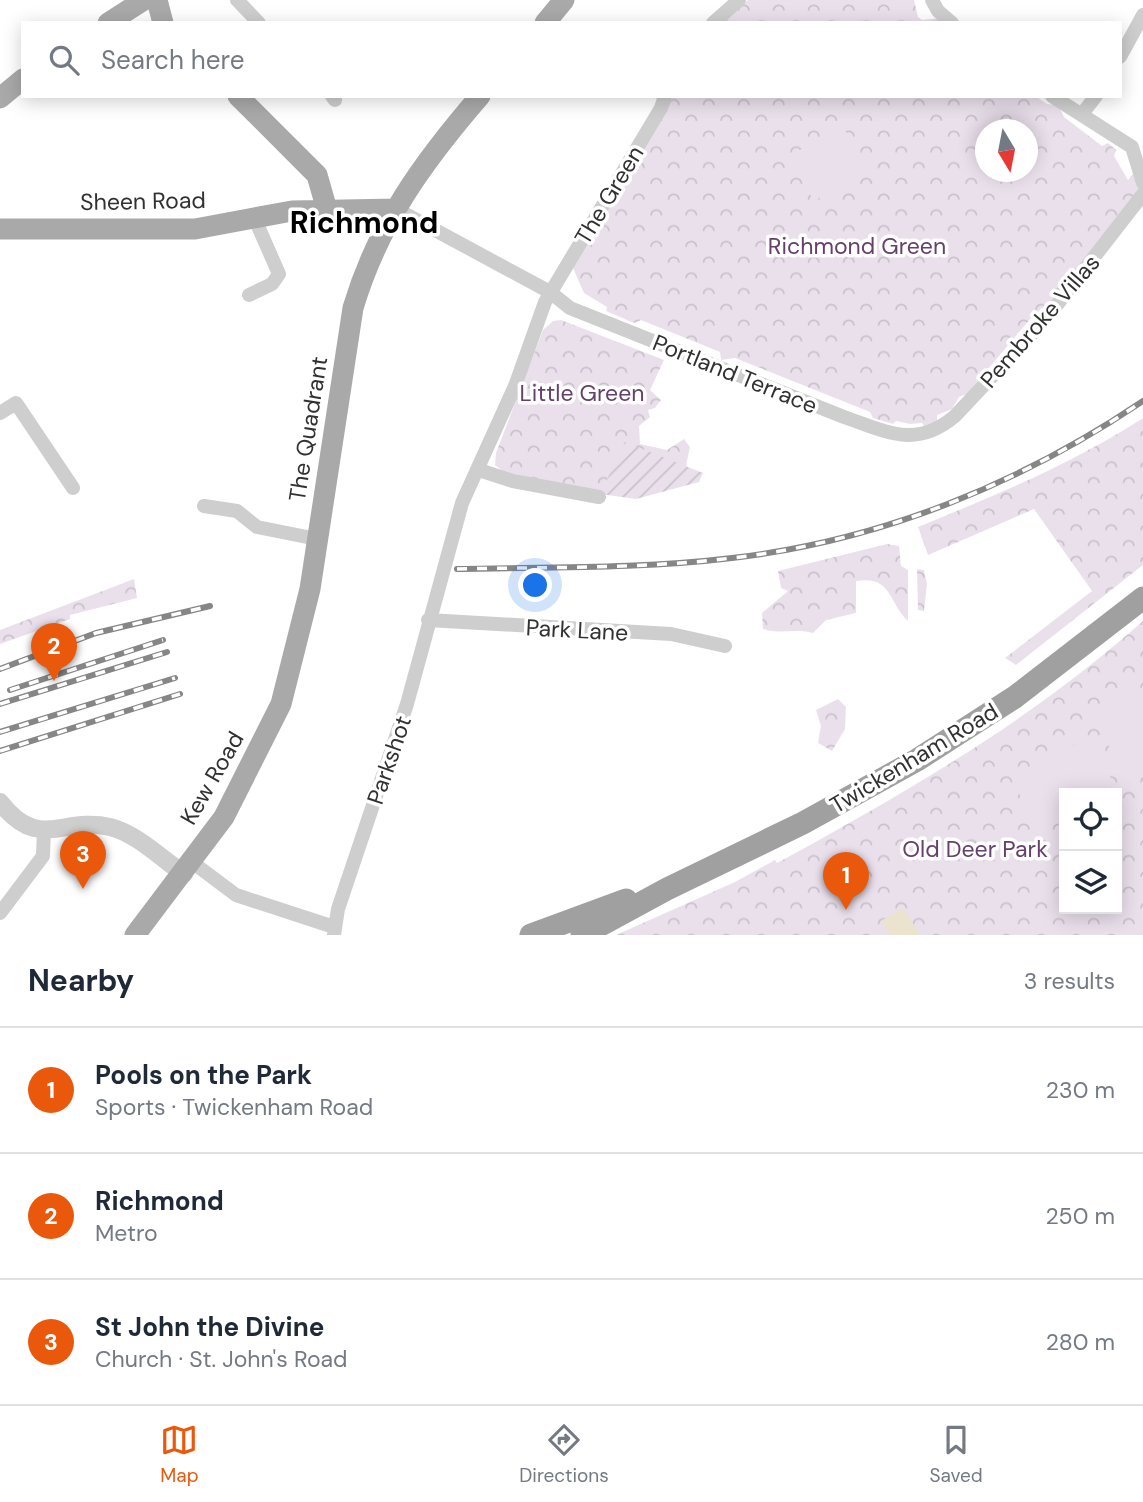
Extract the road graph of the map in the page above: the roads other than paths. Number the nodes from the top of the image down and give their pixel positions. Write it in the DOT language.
graph roads {
  1 [pos="157,0"];
  2 [pos="237,0"];
  3 [pos="564,0"];
  4 [pos="739,0"];
  5 [pos="932,0"];
  6 [pos="136,5"];
  7 [pos="1143,15"];
  8 [pos="111,21"];
  9 [pos="162,21"];
  10 [pos="257,21"];
  11 [pos="547,21"];
  12 [pos="715,21"];
  13 [pos="950,21"];
  14 [pos="1143,41"];
  15 [pos="1124,51"];
  16 [pos="21,81"];
  17 [pos="0,98"];
  18 [pos="240,98"];
  19 [pos="478,98"];
  20 [pos="664,98"];
  21 [pos="1055,98"];
  22 [pos="1094,98"];
  23 [pos="1082,114"];
  24 [pos="1137,151"];
  25 [pos="1143,192"];
  26 [pos="396,209"];
  27 [pos="327,210"];
  28 [pos="364,211"];
  29 [pos="254,217"];
  30 [pos="0,229"];
  31 [pos="377,240"];
  32 [pos="550,292"];
  33 [pos="249,295"];
  34 [pos="0,413"];
  35 [pos="928,434"];
  36 [pos="479,470"];
  37 [pos="74,488"];
  38 [pos="598,497"];
  39 [pos="204,506"];
  40 [pos="317,539"];
  41 [pos="1143,598"];
  42 [pos="428,620"];
  43 [pos="300,629"];
  44 [pos="725,646"];
  45 [pos="1,806"];
  46 [pos="44,829"];
  47 [pos="188,868"];
  48 [pos="667,889"];
  49 [pos="0,913"];
  50 [pos="334,931"];
  51 [pos="135,935"];
  52 [pos="531,935"];
  53 [pos="582,935"];
  1 -- 9 [label="main road"];
  2 -- 10 [label="street"];
  3 -- 11 [label="main road"];
  4 -- 12 [label="street"];
  5 -- 13 [label="street"];
  6 -- 8 [label="main road"];
  7 -- 15 [label="street"];
  14 -- 15 [label="street"];
  16 -- 17 [label="main road"];
  18 -- 27 [label="main road"];
  19 -- 26 [label="main road, The Quadrant"];
  20 -- 32 [label="street, The Green"];
  21 -- 23 [label="street"];
  22 -- 23 [label="street"];
  23 -- 24 [label="street"];
  24 -- 25 [label="street"];
  25 -- 35 [label="street, Pembroke Villas"];
  26 -- 28 [label="main road, Sheen Road"];
  26 -- 31 [label="main road, The Quadrant"];
  26 -- 32 [label="street, Portland Terrace"];
  27 -- 28 [label="main road, Sheen Road"];
  27 -- 29 [label="main road, Sheen Road"];
  28 -- 31 [label="main road"];
  29 -- 30 [label="main road, Sheen Road"];
  29 -- 33 [label="street"];
  31 -- 40 [label="main road, The Quadrant"];
  32 -- 35 [label="street, Portland Terrace"];
  32 -- 36 [label="street"];
  34 -- 37 [label="street"];
  36 -- 38 [label="street"];
  36 -- 42 [label="street, Parkshot"];
  39 -- 40 [label="street"];
  40 -- 43 [label="main road, The Quadrant"];
  41 -- 48 [label="highway, Twickenham Road"];
  42 -- 44 [label="street, Park Lane"];
  42 -- 50 [label="street, Parkshot"];
  43 -- 47 [label="main road, Kew Road"];
  45 -- 46 [label="street"];
  46 -- 47 [label="street"];
  46 -- 49 [label="street"];
  47 -- 50 [label="street"];
  47 -- 51 [label="main road, Kew Road"];
  48 -- 52 [label="highway, Twickenham Road"];
  48 -- 53 [label="highway, Twickenham Road"];
}
